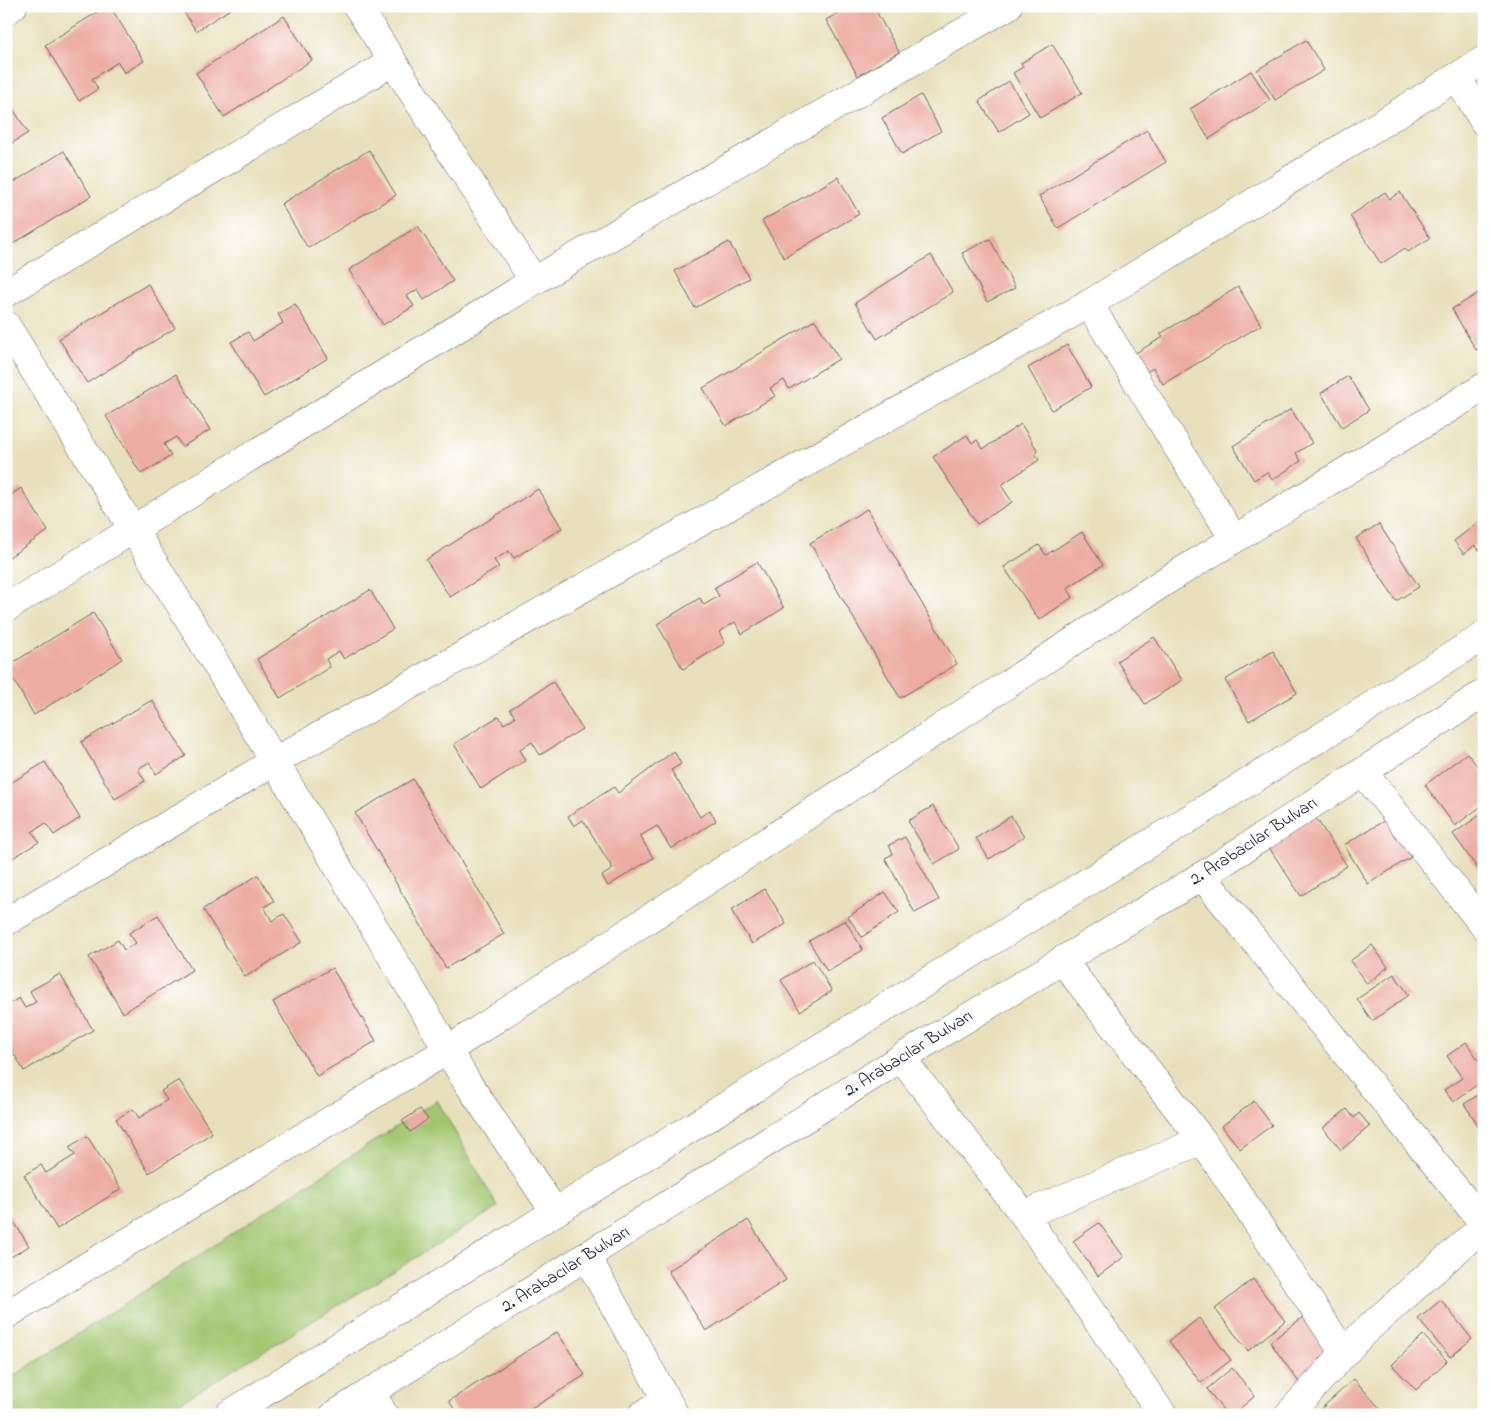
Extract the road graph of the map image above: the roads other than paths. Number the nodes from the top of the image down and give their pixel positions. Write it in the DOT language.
graph roads {
  1 [pos="13,6"];
  2 [pos="357,6"];
  3 [pos="1008,6"];
  4 [pos="6,11"];
  5 [pos="1484,60"];
  6 [pos="392,62"];
  7 [pos="1457,76"];
  8 [pos="1484,122"];
  9 [pos="534,281"];
  10 [pos="6,293"];
  11 [pos="1089,304"];
  12 [pos="6,325"];
  13 [pos="1484,387"];
  14 [pos="134,531"];
  15 [pos="1234,539"];
  16 [pos="6,608"];
  17 [pos="1484,636"];
  18 [pos="1484,693"];
  19 [pos="275,761"];
  20 [pos="1362,772"];
  21 [pos="1202,876"];
  22 [pos="6,922"];
  23 [pos="1484,926"];
  24 [pos="1062,960"];
  25 [pos="448,1050"];
  26 [pos="902,1058"];
  27 [pos="1202,1140"];
  28 [pos="555,1212"];
  29 [pos="1024,1215"];
  30 [pos="1484,1225"];
  31 [pos="587,1257"];
  32 [pos="6,1315"];
  33 [pos="1344,1353"];
  34 [pos="378,1404"];
  35 [pos="670,1408"];
  36 [pos="228,1415"];
  37 [pos="334,1415"];
  38 [pos="642,1415"];
  39 [pos="1163,1415"];
  40 [pos="1288,1415"];
  1 -- 4 [label="street"];
  2 -- 6 [label="street"];
  3 -- 9 [label="street"];
  5 -- 7 [label="street"];
  6 -- 9 [label="street"];
  6 -- 10 [label="street"];
  7 -- 8 [label="street"];
  7 -- 11 [label="street"];
  9 -- 14 [label="street"];
  11 -- 15 [label="street"];
  11 -- 19 [label="street"];
  12 -- 14 [label="street"];
  13 -- 15 [label="street"];
  14 -- 16 [label="street"];
  14 -- 19 [label="street"];
  15 -- 25 [label="street"];
  17 -- 28 [label="street"];
  18 -- 20 [label="street, 2. Arabacılar Bulvarı"];
  19 -- 22 [label="street"];
  19 -- 25 [label="street"];
  20 -- 21 [label="street, 2. Arabacılar Bulvarı"];
  20 -- 23 [label="street"];
  21 -- 24 [label="street, 2. Arabacılar Bulvarı"];
  21 -- 30 [label="street"];
  24 -- 26 [label="street, 2. Arabacılar Bulvarı"];
  24 -- 27 [label="street"];
  25 -- 28 [label="street"];
  25 -- 32 [label="street"];
  26 -- 29 [label="street"];
  26 -- 31 [label="street, 2. Arabacılar Bulvarı"];
  27 -- 29 [label="street"];
  27 -- 33 [label="street"];
  28 -- 36 [label="street"];
  29 -- 39 [label="street"];
  30 -- 33 [label="street"];
  31 -- 34 [label="street, 2. Arabacılar Bulvarı"];
  31 -- 35 [label="street"];
  33 -- 40 [label="street"];
  34 -- 37 [label="street, 2. Arabacılar Bulvarı"];
  35 -- 38 [label="street"];
}
